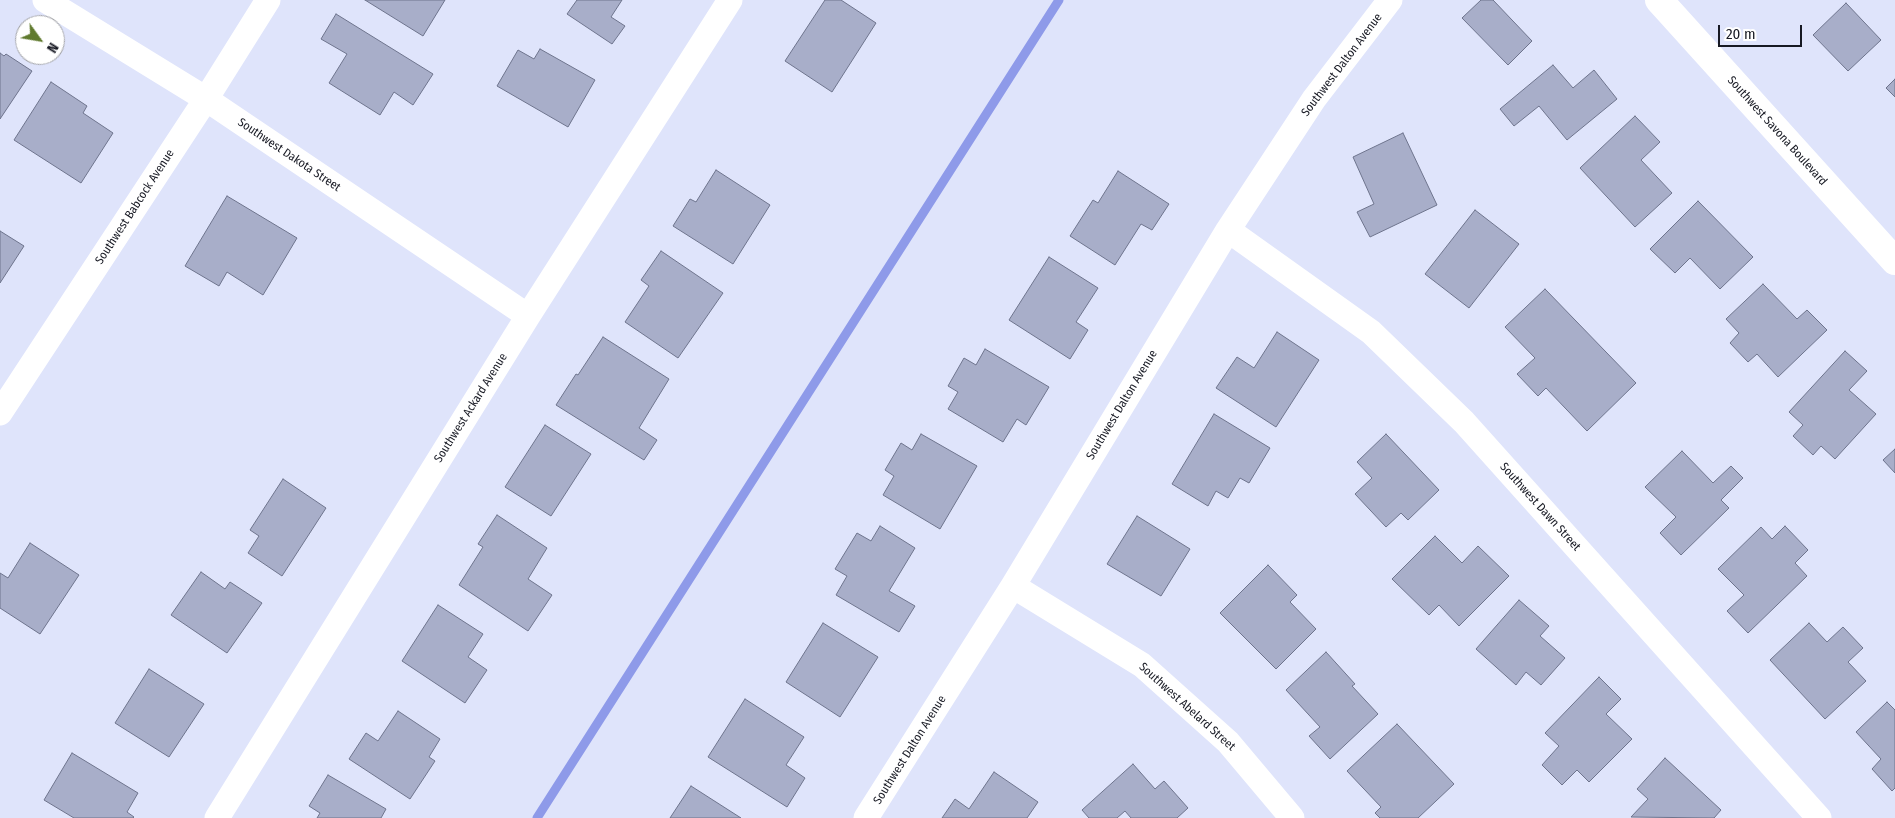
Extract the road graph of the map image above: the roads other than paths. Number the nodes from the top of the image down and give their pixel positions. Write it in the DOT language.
graph roads {
  1 [pos="45,0"];
  2 [pos="268,0"];
  3 [pos="730,0"];
  4 [pos="1390,0"];
  5 [pos="1660,0"];
  6 [pos="206,99"];
  7 [pos="1228,230"];
  8 [pos="1895,261"];
  9 [pos="528,316"];
  10 [pos="0,413"];
  11 [pos="1013,586"];
  12 [pos="216,818"];
  13 [pos="866,818"];
  14 [pos="1292,818"];
  15 [pos="1819,818"];
  1 -- 6 [label="street, Southwest Dakota Street"];
  2 -- 6 [label="street, Southwest Babcock Avenue"];
  3 -- 9 [label="street, Southwest Ackard Avenue"];
  4 -- 7 [label="street, Southwest Dalton Avenue"];
  5 -- 8 [label="street, Southwest Savona Boulevard"];
  6 -- 9 [label="street, Southwest Dakota Street"];
  6 -- 10 [label="street, Southwest Babcock Avenue"];
  7 -- 11 [label="street, Southwest Dalton Avenue"];
  7 -- 15 [label="street, Southwest Dawn Street"];
  9 -- 12 [label="street, Southwest Ackard Avenue"];
  11 -- 13 [label="street, Southwest Dalton Avenue"];
  11 -- 14 [label="street, Southwest Abelard Street"];
}
